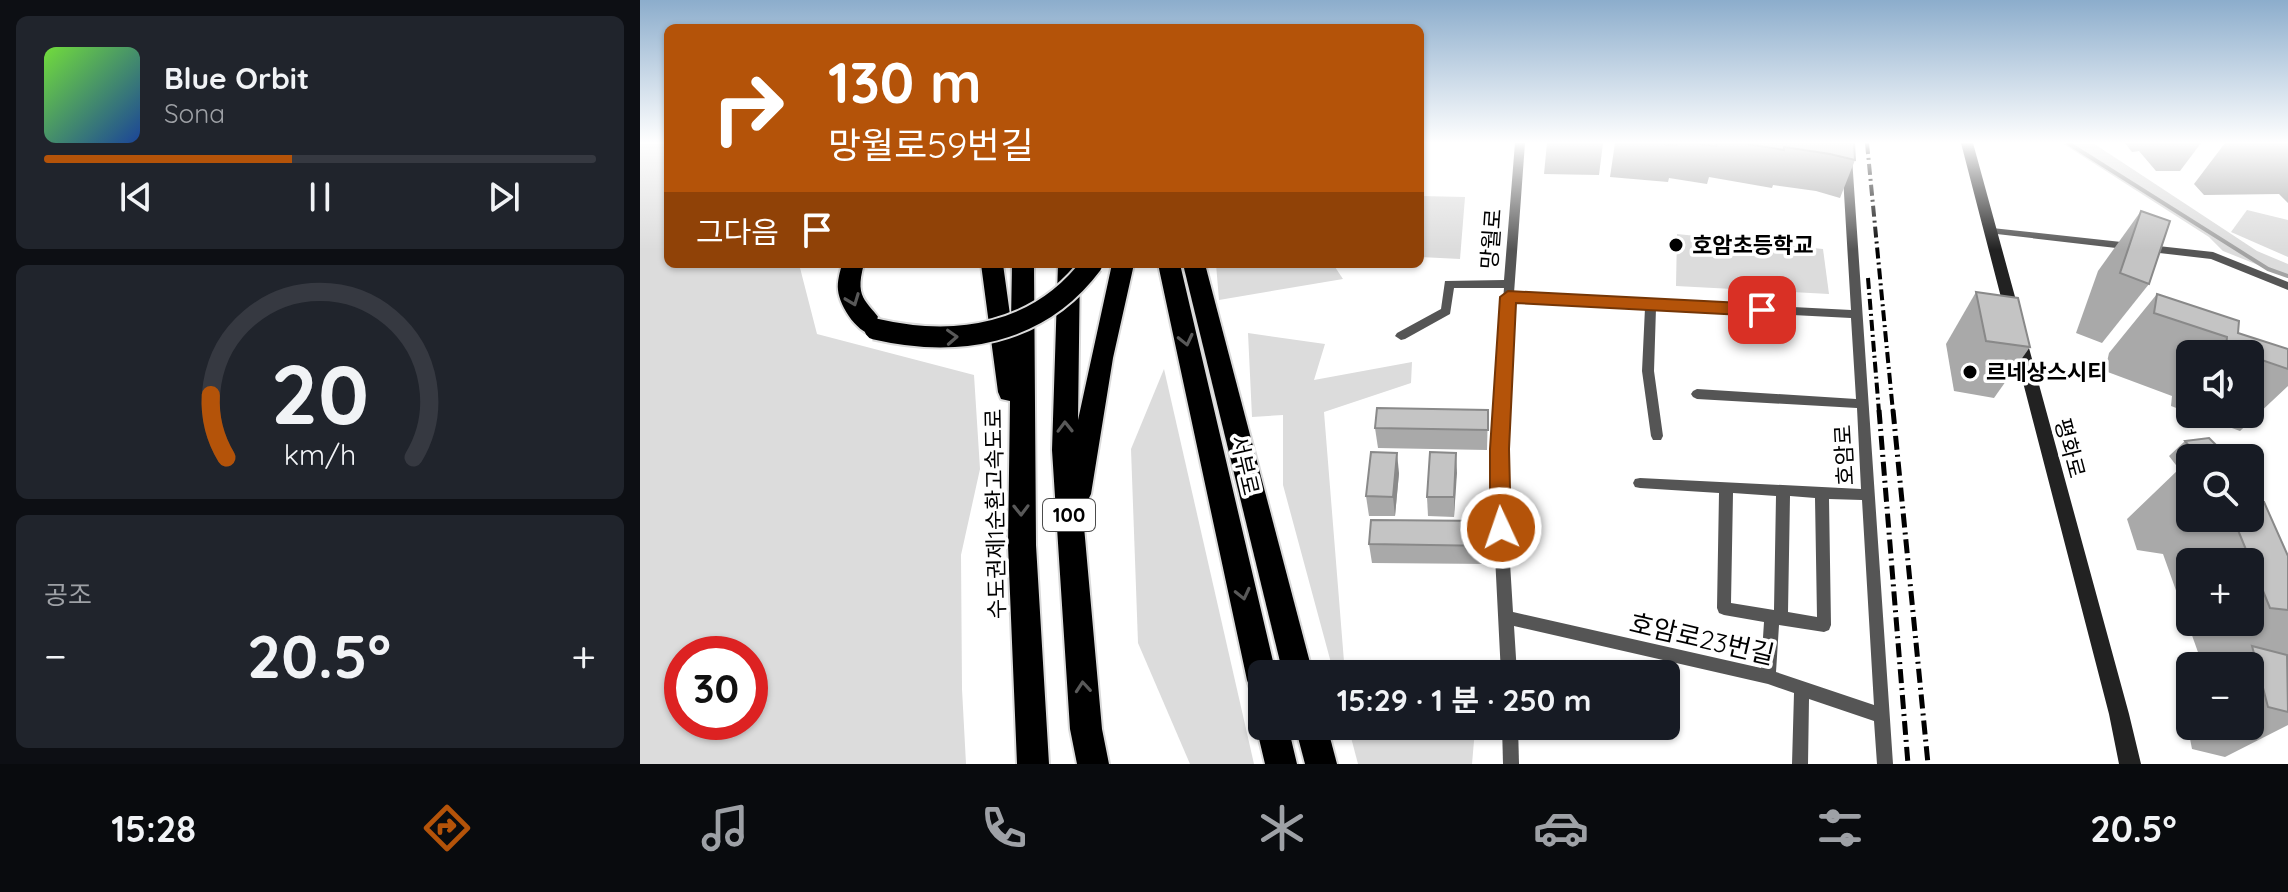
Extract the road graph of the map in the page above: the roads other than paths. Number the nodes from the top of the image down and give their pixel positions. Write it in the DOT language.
graph roads {
  1 [pos="1517,179"];
  2 [pos="1848,179"];
  3 [pos="1977,179"];
  4 [pos="1992,231"];
  5 [pos="852,268"];
  6 [pos="993,268"];
  7 [pos="1023,268"];
  8 [pos="1069,268"];
  9 [pos="1090,268"];
  10 [pos="1122,268"];
  11 [pos="1170,268"];
  12 [pos="1195,268"];
  13 [pos="2288,286"];
  14 [pos="1509,290"];
  15 [pos="1651,305"];
  16 [pos="1857,314"];
  17 [pos="1401,336"];
  18 [pos="1697,394"];
  19 [pos="1863,404"];
  20 [pos="1657,436"];
  21 [pos="1020,461"];
  22 [pos="1640,483"];
  23 [pos="1726,487"];
  24 [pos="1783,491"];
  25 [pos="1822,493"];
  26 [pos="1868,495"];
  27 [pos="1070,540"];
  28 [pos="1508,618"];
  29 [pos="1776,618"];
  30 [pos="1258,660"];
  31 [pos="1294,660"];
  32 [pos="1509,660"];
  33 [pos="1768,677"];
  34 [pos="1802,689"];
  35 [pos="1882,716"];
  36 [pos="1315,740"];
  37 [pos="1510,740"];
  38 [pos="1033,764"];
  39 [pos="1093,764"];
  40 [pos="1321,764"];
  41 [pos="1511,764"];
  42 [pos="1800,764"];
  43 [pos="1885,764"];
  44 [pos="2130,764"];
  1 -- 14 [label="street, 망월로"];
  2 -- 16 [label="street, 호암로"];
  3 -- 4 [label="main road, 평화로"];
  4 -- 13 [label="street"];
  4 -- 44 [label="main road, 평화로"];
  5 -- 9 [label="highway, one-way, bridge"];
  6 -- 21 [label="highway"];
  7 -- 21 [label="highway, 수도권제1순환고속도로 / 100"];
  27 -- 8 [label="highway, 100, one-way"];
  10 -- 27 [label="highway"];
  11 -- 30 [label="highway, 서부로, one-way"];
  12 -- 31 [label="highway, 서부로"];
  14 -- 15 [label="street"];
  14 -- 17 [label="street"];
  14 -- 28 [label="street, 망월로"];
  15 -- 16 [label="street"];
  15 -- 20 [label="street"];
  16 -- 19 [label="street, 호암로"];
  18 -- 19 [label="street"];
  19 -- 26 [label="street, 호암로"];
  21 -- 38 [label="highway, 수도권제1순환고속도로 / 100, one-way"];
  22 -- 23 [label="street"];
  23 -- 24 [label="street"];
  23 -- 29 [label="street"];
  24 -- 25 [label="street"];
  24 -- 29 [label="street"];
  25 -- 26 [label="street"];
  25 -- 29 [label="street"];
  26 -- 35 [label="street, 호암로"];
  39 -- 27 [label="highway, 100, one-way"];
  28 -- 32 [label="street, 망월로"];
  28 -- 33 [label="street, 호암로23번길"];
  29 -- 33 [label="street"];
  33 -- 34 [label="street, 호암로23번길"];
  34 -- 35 [label="street, 호암로23번길"];
  34 -- 42 [label="street"];
  35 -- 43 [label="street, 호암로"];
  36 -- 40 [label="highway"];
  37 -- 41 [label="street"];
}
